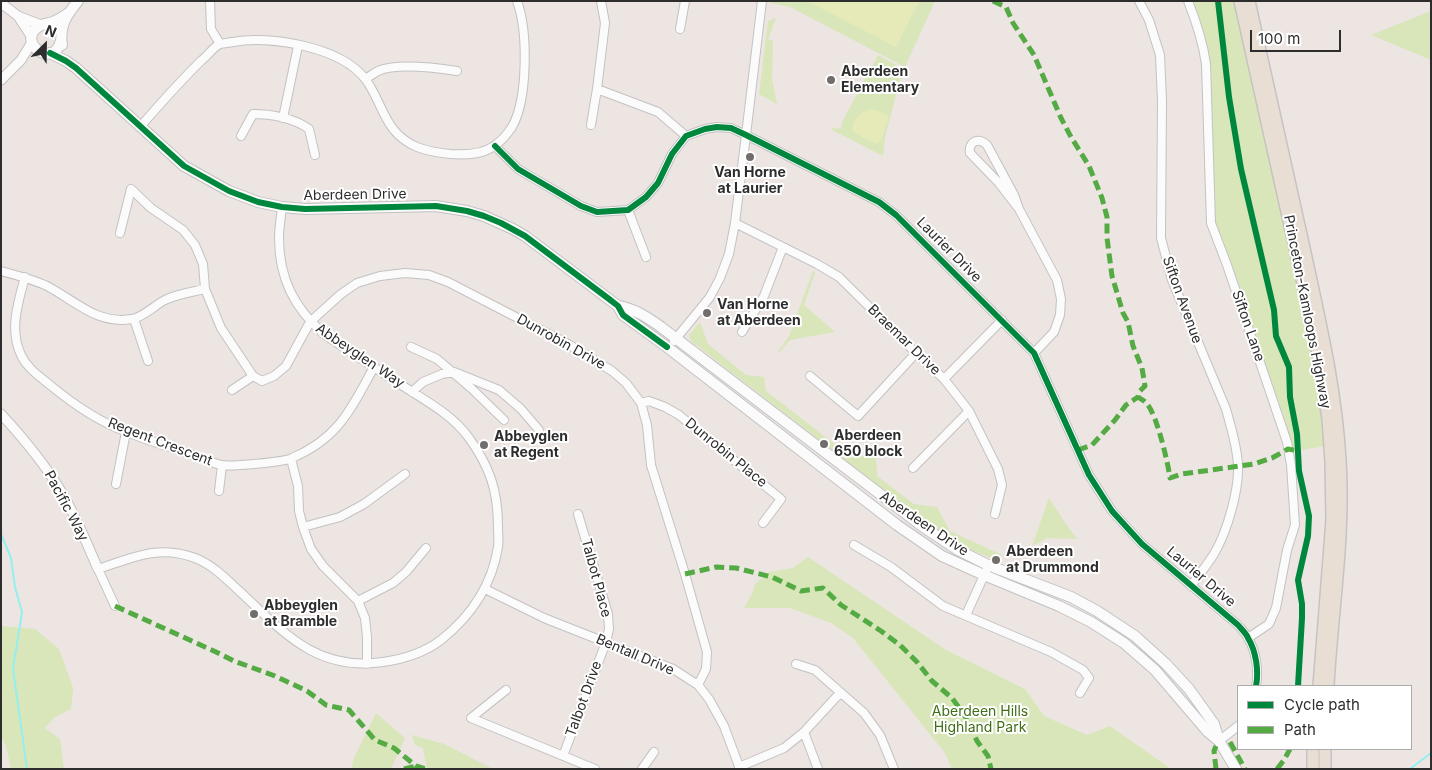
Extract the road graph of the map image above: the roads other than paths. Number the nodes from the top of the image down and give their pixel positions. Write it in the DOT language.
graph roads {
  1 [pos="78,1"];
  2 [pos="210,1"];
  3 [pos="517,1"];
  4 [pos="601,1"];
  5 [pos="685,1"];
  6 [pos="762,1"];
  7 [pos="1139,1"];
  8 [pos="1188,1"];
  9 [pos="1240,1"];
  10 [pos="1249,1"];
  11 [pos="1,3"];
  12 [pos="67,14"];
  13 [pos="18,16"];
  14 [pos="43,24"];
  15 [pos="680,29"];
  16 [pos="61,37"];
  17 [pos="32,39"];
  18 [pos="220,44"];
  19 [pos="298,46"];
  20 [pos="45,53"];
  21 [pos="21,60"];
  22 [pos="76,68"];
  23 [pos="457,71"];
  24 [pos="1,80"];
  25 [pos="365,80"];
  26 [pos="597,89"];
  27 [pos="283,118"];
  28 [pos="591,125"];
  29 [pos="140,126"];
  30 [pos="746,135"];
  31 [pos="241,136"];
  32 [pos="686,136"];
  33 [pos="495,146"];
  34 [pos="315,155"];
  35 [pos="282,207"];
  36 [pos="1019,209"];
  37 [pos="628,210"];
  38 [pos="734,223"];
  39 [pos="120,233"];
  40 [pos="783,247"];
  41 [pos="646,257"];
  42 [pos="1,271"];
  43 [pos="25,277"];
  44 [pos="205,289"];
  45 [pos="618,306"];
  46 [pos="134,319"];
  47 [pos="1002,320"];
  48 [pos="310,322"];
  49 [pos="742,332"];
  50 [pos="676,339"];
  51 [pos="411,347"];
  52 [pos="667,347"];
  53 [pos="916,353"];
  54 [pos="1034,353"];
  55 [pos="148,361"];
  56 [pos="374,367"];
  57 [pos="454,372"];
  58 [pos="252,376"];
  59 [pos="810,376"];
  60 [pos="944,379"];
  61 [pos="232,390"];
  62 [pos="412,392"];
  63 [pos="641,403"];
  64 [pos="969,411"];
  65 [pos="1,414"];
  66 [pos="504,420"];
  67 [pos="539,430"];
  68 [pos="126,432"];
  69 [pos="291,459"];
  70 [pos="222,465"];
  71 [pos="913,468"];
  72 [pos="405,474"];
  73 [pos="116,484"];
  74 [pos="219,491"];
  75 [pos="578,514"];
  76 [pos="995,514"];
  77 [pos="763,523"];
  78 [pos="303,528"];
  79 [pos="854,545"];
  80 [pos="426,548"];
  81 [pos="988,565"];
  82 [pos="98,569"];
  83 [pos="984,575"];
  84 [pos="1191,586"];
  85 [pos="485,589"];
  86 [pos="358,601"];
  87 [pos="115,606"];
  88 [pos="966,615"];
  89 [pos="1248,638"];
  90 [pos="606,642"];
  91 [pos="367,664"];
  92 [pos="796,664"];
  93 [pos="698,685"];
  94 [pos="1256,685"];
  95 [pos="1318,685"];
  96 [pos="1328,685"];
  97 [pos="506,690"];
  98 [pos="840,693"];
  99 [pos="1080,694"];
  100 [pos="1237,727"];
  101 [pos="804,732"];
  102 [pos="1219,742"];
  103 [pos="1313,750"];
  104 [pos="1325,750"];
  105 [pos="654,752"];
  106 [pos="563,756"];
  107 [pos="739,768"];
  108 [pos="595,769"];
  109 [pos="642,769"];
  110 [pos="818,769"];
  111 [pos="894,769"];
  112 [pos="1236,769"];
  113 [pos="1313,769"];
  114 [pos="1325,769"];
  1 -- 12 [label="main road"];
  2 -- 18 [label="street"];
  3 -- 33 [label="street"];
  4 -- 26 [label="street"];
  5 -- 15 [label="street"];
  6 -- 30 [label="street"];
  7 -- 84 [label="street, Sifton Avenue"];
  8 -- 89 [label="street, Sifton Lane"];
  9 -- 95 [label="main road, Princeton-Kamloops Highway"];
  10 -- 96 [label="main road, Princeton-Kamloops Highway"];
  11 -- 13 [label="street"];
  12 -- 14 [label="main road"];
  12 -- 16 [label="main road"];
  13 -- 14 [label="street"];
  13 -- 17 [label="street"];
  14 -- 16 [label="main road"];
  14 -- 17 [label="main road"];
  16 -- 20 [label="main road"];
  16 -- 22 [label="main road, Aberdeen Drive"];
  17 -- 20 [label="main road"];
  17 -- 21 [label="street"];
  18 -- 19 [label="street"];
  18 -- 29 [label="street"];
  19 -- 25 [label="street"];
  19 -- 27 [label="street"];
  20 -- 21 [label="street"];
  20 -- 22 [label="main road, Aberdeen Drive"];
  21 -- 24 [label="street"];
  22 -- 29 [label="main road, Aberdeen Drive"];
  23 -- 25 [label="street"];
  25 -- 33 [label="street"];
  26 -- 28 [label="street"];
  26 -- 32 [label="street"];
  27 -- 31 [label="street"];
  27 -- 34 [label="street"];
  29 -- 35 [label="main road, Aberdeen Drive"];
  30 -- 32 [label="street, Laurier Drive"];
  30 -- 38 [label="street"];
  30 -- 47 [label="street, Laurier Drive"];
  32 -- 37 [label="street"];
  33 -- 37 [label="street"];
  35 -- 45 [label="main road, Aberdeen Drive"];
  35 -- 48 [label="street, Abbeyglen Way"];
  36 -- 36 [label="street"];
  36 -- 54 [label="street"];
  37 -- 41 [label="street"];
  38 -- 40 [label="street, Braemar Drive"];
  38 -- 50 [label="street"];
  39 -- 44 [label="street"];
  40 -- 49 [label="street"];
  40 -- 53 [label="street, Braemar Drive"];
  42 -- 43 [label="street"];
  43 -- 46 [label="street"];
  43 -- 68 [label="street, Regent Crescent"];
  44 -- 46 [label="street"];
  44 -- 58 [label="street"];
  45 -- 50 [label="main road, Aberdeen Drive"];
  45 -- 52 [label="main road, Aberdeen Drive"];
  46 -- 55 [label="street"];
  47 -- 54 [label="street, Laurier Drive"];
  47 -- 60 [label="street"];
  48 -- 56 [label="street, Abbeyglen Way"];
  48 -- 58 [label="street, Dunrobin Drive"];
  48 -- 63 [label="street, Dunrobin Drive"];
  50 -- 52 [label="street"];
  50 -- 81 [label="main road, Aberdeen Drive"];
  51 -- 57 [label="street"];
  52 -- 83 [label="main road, Aberdeen Drive"];
  53 -- 59 [label="street"];
  53 -- 60 [label="street, Braemar Drive"];
  54 -- 84 [label="street, Laurier Drive"];
  56 -- 62 [label="street, Abbeyglen Way"];
  56 -- 69 [label="street, Regent Crescent"];
  57 -- 62 [label="street, Abbeyglen Way"];
  57 -- 66 [label="street"];
  57 -- 67 [label="street"];
  58 -- 61 [label="street"];
  60 -- 64 [label="street, Braemar Drive"];
  62 -- 85 [label="street, Abbeyglen Way"];
  63 -- 77 [label="street, Dunrobin Place"];
  63 -- 93 [label="street, Dunrobin Drive"];
  64 -- 71 [label="street"];
  64 -- 76 [label="street, Braemar Drive"];
  65 -- 82 [label="street, Pacific Way"];
  68 -- 70 [label="street, Regent Crescent"];
  68 -- 73 [label="street"];
  69 -- 70 [label="street, Regent Crescent"];
  69 -- 78 [label="street"];
  70 -- 74 [label="street, Regent Crescent"];
  72 -- 78 [label="street"];
  75 -- 90 [label="street, Talbot Place"];
  78 -- 86 [label="street"];
  79 -- 88 [label="street"];
  80 -- 86 [label="street"];
  81 -- 83 [label="street"];
  81 -- 102 [label="main road, Aberdeen Drive"];
  82 -- 87 [label="street, Pacific Way"];
  82 -- 91 [label="street, Abbeyglen Way"];
  83 -- 88 [label="street"];
  83 -- 102 [label="main road, Aberdeen Drive"];
  84 -- 89 [label="street, Laurier Drive"];
  85 -- 90 [label="street, Bentall Drive"];
  85 -- 91 [label="street, Abbeyglen Way"];
  86 -- 91 [label="street"];
  88 -- 99 [label="street"];
  89 -- 94 [label="street, Laurier Drive"];
  90 -- 93 [label="street, Bentall Drive"];
  90 -- 106 [label="street, Talbot Drive"];
  92 -- 98 [label="street"];
  93 -- 107 [label="street, Bentall Drive"];
  97 -- 106 [label="street"];
  98 -- 101 [label="street"];
  98 -- 111 [label="street"];
  100 -- 102 [label="street"];
  101 -- 107 [label="street"];
  101 -- 110 [label="street"];
  102 -- 112 [label="main road, Aberdeen Drive"];
  103 -- 113 [label="main road"];
  104 -- 114 [label="main road"];
  105 -- 109 [label="street"];
  106 -- 108 [label="street"];
}
